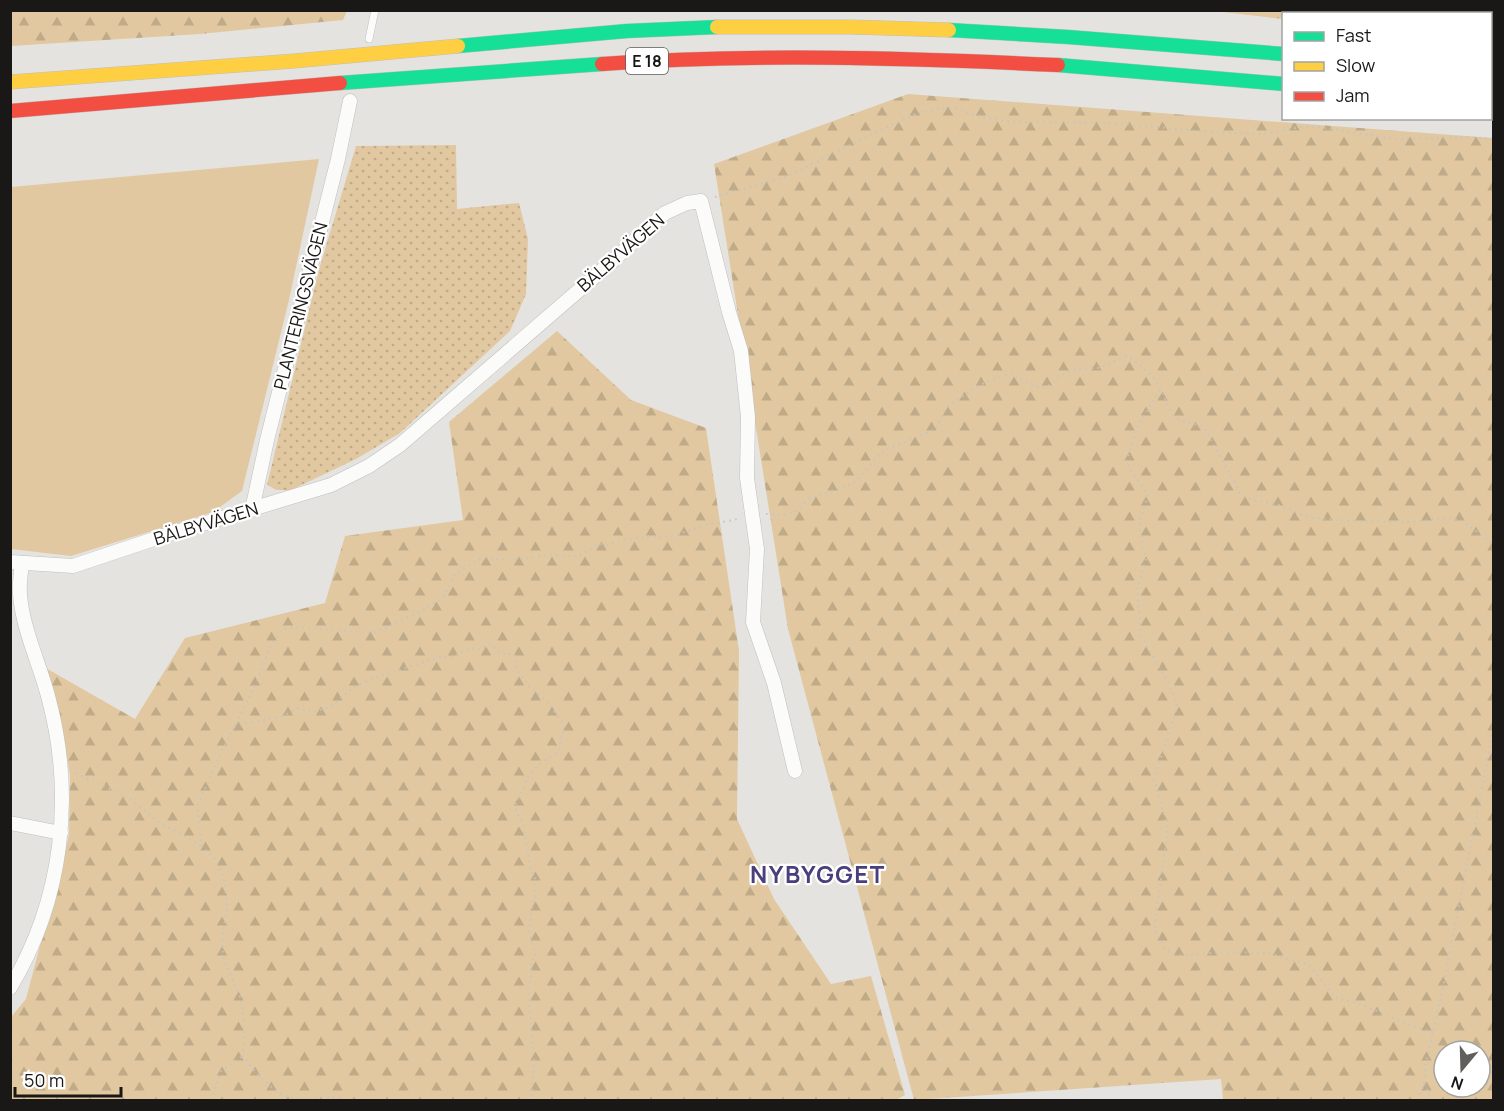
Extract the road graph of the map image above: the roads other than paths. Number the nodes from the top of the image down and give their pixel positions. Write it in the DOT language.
graph roads {
  1 [pos="375,10"];
  2 [pos="369,39"];
  3 [pos="1282,54"];
  4 [pos="10,82"];
  5 [pos="1282,84"];
  6 [pos="350,101"];
  7 [pos="10,111"];
  8 [pos="252,510"];
  9 [pos="16,562"];
  10 [pos="795,771"];
  11 [pos="10,823"];
  12 [pos="61,832"];
  13 [pos="10,988"];
  1 -- 2 [label="lane"];
  3 -- 4 [label="highway, E 18"];
  5 -- 7 [label="highway, E 18"];
  6 -- 8 [label="street, PLANTERINGSVÄGEN"];
  8 -- 9 [label="street, BÄLBYVÄGEN"];
  8 -- 10 [label="street, BÄLBYVÄGEN"];
  9 -- 12 [label="street"];
  11 -- 12 [label="street"];
  12 -- 13 [label="street"];
}
